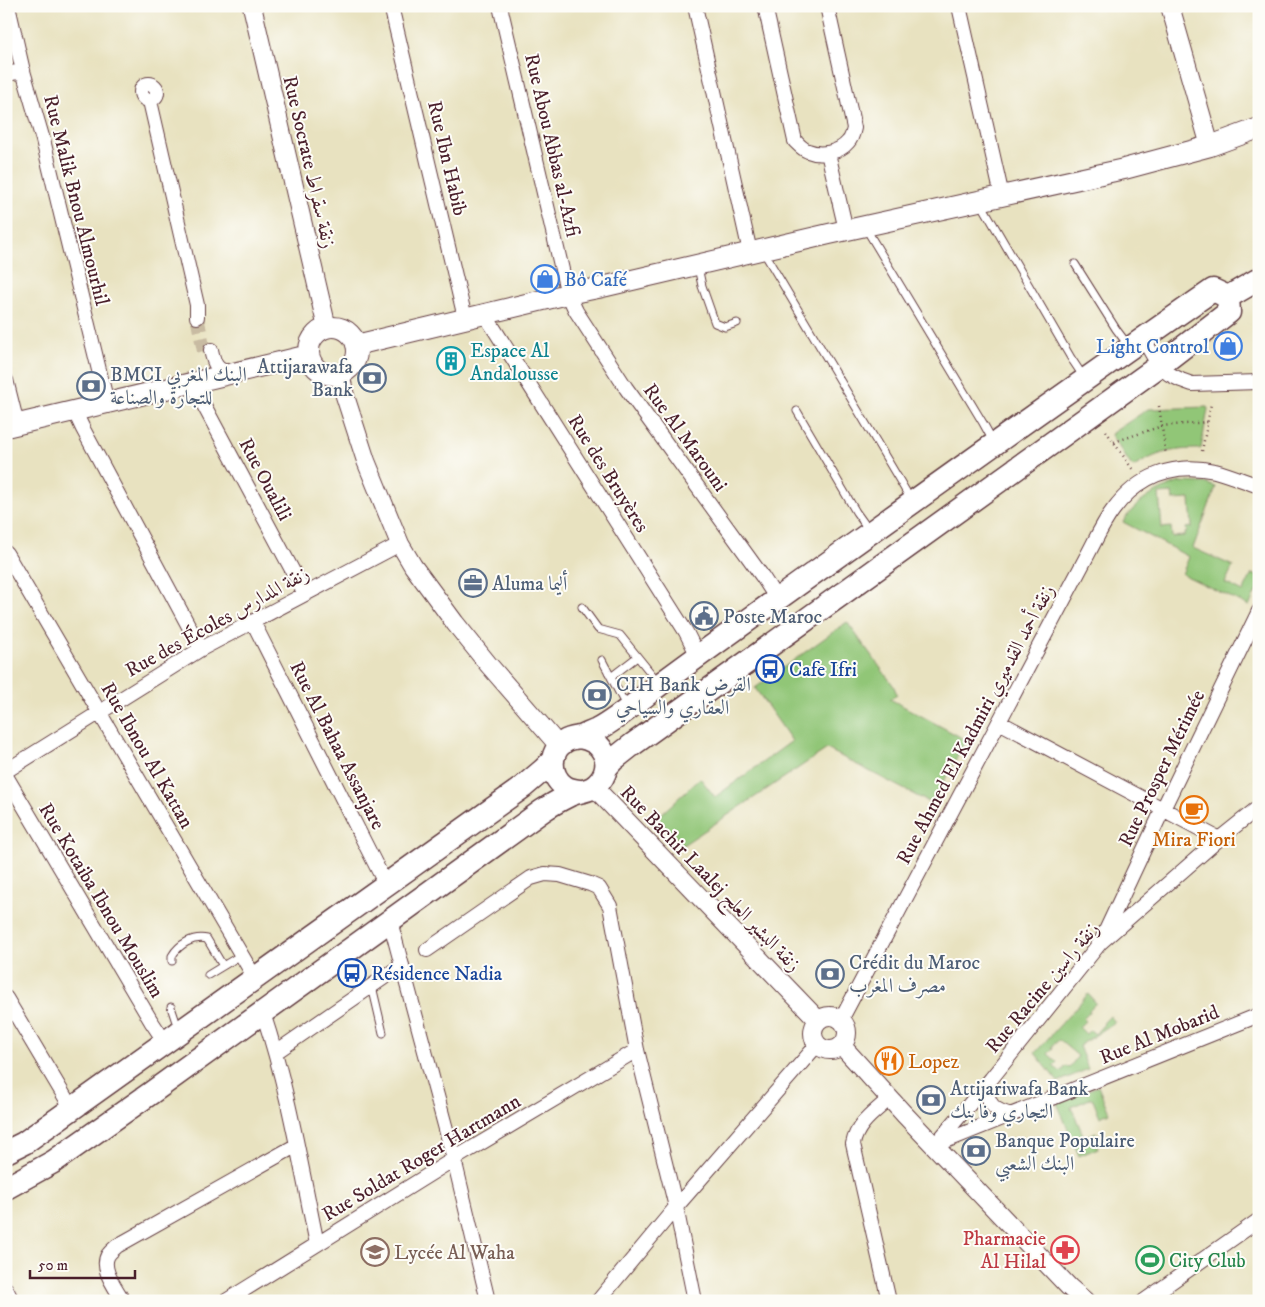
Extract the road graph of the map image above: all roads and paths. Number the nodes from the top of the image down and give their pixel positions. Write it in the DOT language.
graph roads {
  1 [pos="8,6"];
  2 [pos="252,6"];
  3 [pos="391,6"];
  4 [pos="500,6"];
  5 [pos="695,6"];
  6 [pos="765,6"];
  7 [pos="827,6"];
  8 [pos="959,6"];
  9 [pos="1170,6"];
  10 [pos="23,71"];
  11 [pos="6,74"];
  12 [pos="150,100"];
  13 [pos="1259,128"];
  14 [pos="1210,146"];
  15 [pos="828,153"];
  16 [pos="1002,196"];
  17 [pos="980,201"];
  18 [pos="855,228"];
  19 [pos="756,251"];
  20 [pos="698,264"];
  21 [pos="1075,264"];
  22 [pos="1259,278"];
  23 [pos="568,294"];
  24 [pos="1228,296"];
  25 [pos="199,312"];
  26 [pos="475,316"];
  27 [pos="737,323"];
  28 [pos="327,328"];
  29 [pos="1137,343"];
  30 [pos="356,345"];
  31 [pos="309,355"];
  32 [pos="1159,366"];
  33 [pos="232,373"];
  34 [pos="340,373"];
  35 [pos="1085,379"];
  36 [pos="6,380"];
  37 [pos="194,382"];
  38 [pos="1259,382"];
  39 [pos="107,403"];
  40 [pos="1211,404"];
  41 [pos="1159,406"];
  42 [pos="74,410"];
  43 [pos="797,411"];
  44 [pos="1208,422"];
  45 [pos="12,426"];
  46 [pos="1162,426"];
  47 [pos="1106,431"];
  48 [pos="1114,442"];
  49 [pos="994,444"];
  50 [pos="1202,451"];
  51 [pos="1166,455"];
  52 [pos="1133,470"];
  53 [pos="1259,486"];
  54 [pos="912,503"];
  55 [pos="871,532"];
  56 [pos="400,544"];
  57 [pos="6,553"];
  58 [pos="305,594"];
  59 [pos="777,600"];
  60 [pos="582,607"];
  61 [pos="1259,611"];
  62 [pos="254,622"];
  63 [pos="201,649"];
  64 [pos="637,656"];
  65 [pos="698,656"];
  66 [pos="602,660"];
  67 [pos="611,677"];
  68 [pos="660,685"];
  69 [pos="628,708"];
  70 [pos="100,713"];
  71 [pos="998,722"];
  72 [pos="564,748"];
  73 [pos="606,768"];
  74 [pos="6,770"];
  75 [pos="6,776"];
  76 [pos="587,789"];
  77 [pos="634,791"];
  78 [pos="627,798"];
  79 [pos="1259,807"];
  80 [pos="1163,809"];
  81 [pos="1219,839"];
  82 [pos="386,885"];
  83 [pos="390,921"];
  84 [pos="1100,944"];
  85 [pos="427,950"];
  86 [pos="241,955"];
  87 [pos="172,961"];
  88 [pos="402,965"];
  89 [pos="223,966"];
  90 [pos="208,976"];
  91 [pos="255,978"];
  92 [pos="372,986"];
  93 [pos="836,986"];
  94 [pos="840,988"];
  95 [pos="6,998"];
  96 [pos="171,1007"];
  97 [pos="264,1013"];
  98 [pos="1259,1015"];
  99 [pos="818,1020"];
  100 [pos="841,1020"];
  101 [pos="383,1034"];
  102 [pos="172,1037"];
  103 [pos="817,1045"];
  104 [pos="842,1046"];
  105 [pos="638,1050"];
  106 [pos="276,1052"];
  107 [pos="986,1085"];
  108 [pos="890,1098"];
  109 [pos="72,1108"];
  110 [pos="1012,1115"];
  111 [pos="297,1145"];
  112 [pos="935,1146"];
  113 [pos="15,1148"];
  114 [pos="454,1159"];
  115 [pos="6,1160"];
  116 [pos="53,1162"];
  117 [pos="6,1188"];
  118 [pos="6,1203"];
  119 [pos="676,1207"];
  120 [pos="1259,1220"];
  121 [pos="317,1244"];
  122 [pos="6,1290"];
  123 [pos="12,1301"];
  124 [pos="123,1301"];
  125 [pos="226,1301"];
  126 [pos="488,1301"];
  127 [pos="598,1301"];
  128 [pos="695,1301"];
  129 [pos="889,1301"];
  130 [pos="1085,1301"];
  131 [pos="1144,1301"];
  1 -- 10 [label="street, Rue Malik Bnou Almourhil"];
  2 -- 28 [label="street, Rue Socrate زنقة سقراط"];
  3 -- 26 [label="street, Rue Ibn Habib"];
  4 -- 23 [label="street, Rue Abou Abbas al-Azfi"];
  5 -- 19 [label="street"];
  6 -- 15 [label="street"];
  7 -- 15 [label="street"];
  8 -- 16 [label="street"];
  9 -- 14 [label="street"];
  10 -- 11 [label="street"];
  10 -- 39 [label="street, Rue Malik Bnou Almourhil"];
  12 -- 25 [label="street"];
  13 -- 14 [label="main road"];
  14 -- 16 [label="main road"];
  15 -- 18 [label="street"];
  16 -- 17 [label="main road"];
  17 -- 18 [label="main road"];
  17 -- 35 [label="lane"];
  18 -- 19 [label="main road"];
  18 -- 49 [label="lane"];
  19 -- 20 [label="main road"];
  19 -- 54 [label="lane"];
  20 -- 23 [label="main road"];
  20 -- 27 [label="lane"];
  21 -- 29 [label="lane"];
  22 -- 24 [label="main road"];
  23 -- 26 [label="main road"];
  23 -- 59 [label="street, Rue Al Marouni"];
  24 -- 29 [label="main road"];
  24 -- 32 [label="main road"];
  26 -- 30 [label="main road"];
  26 -- 65 [label="street, Rue des Bruyères"];
  28 -- 30 [label="main road"];
  28 -- 31 [label="main road"];
  29 -- 32 [label="street"];
  29 -- 35 [label="main road"];
  30 -- 34 [label="main road"];
  31 -- 33 [label="main road"];
  31 -- 34 [label="main road"];
  32 -- 38 [label="street"];
  32 -- 73 [label="main road"];
  33 -- 37 [label="main road"];
  33 -- 37 [label="street"];
  34 -- 56 [label="street"];
  35 -- 49 [label="main road"];
  36 -- 45 [label="street"];
  37 -- 39 [label="main road"];
  37 -- 58 [label="street, Rue Oualili"];
  39 -- 42 [label="main road"];
  40 -- 44 [label="path"];
  41 -- 46 [label="path"];
  42 -- 45 [label="main road"];
  42 -- 63 [label="street"];
  43 -- 55 [label="lane"];
  44 -- 46 [label="path"];
  44 -- 50 [label="path"];
  46 -- 48 [label="path"];
  46 -- 51 [label="path"];
  47 -- 48 [label="path"];
  48 -- 52 [label="path"];
  49 -- 54 [label="main road"];
  53 -- 71 [label="street, Rue Ahmed El Kadmiri زنقة أحمد القدميري"];
  54 -- 55 [label="main road"];
  55 -- 59 [label="main road"];
  56 -- 58 [label="street, Rue des Écoles زنقة المدارس"];
  56 -- 72 [label="street"];
  57 -- 70 [label="street, Rue Ibnou Al Kattan"];
  58 -- 62 [label="street, Rue des Écoles زنقة المدارس"];
  59 -- 65 [label="main road"];
  60 -- 64 [label="lane"];
  61 -- 80 [label="street, Rue Prosper Mérimée"];
  62 -- 63 [label="street, Rue des Écoles زنقة المدارس"];
  62 -- 82 [label="street, Rue Al Bahaa Assanjare"];
  63 -- 70 [label="street, Rue des Écoles زنقة المدارس"];
  64 -- 67 [label="lane"];
  64 -- 68 [label="lane"];
  65 -- 68 [label="main road"];
  66 -- 67 [label="lane"];
  67 -- 69 [label="lane"];
  68 -- 69 [label="main road"];
  69 -- 72 [label="main road"];
  70 -- 74 [label="street, Rue des Écoles زنقة المدارس"];
  70 -- 86 [label="street, Rue Ibnou Al Kattan"];
  71 -- 80 [label="street"];
  71 -- 100 [label="street, Rue Ahmed El Kadmiri زنقة أحمد القدميري"];
  72 -- 73 [label="main road"];
  72 -- 76 [label="main road"];
  72 -- 82 [label="main road"];
  73 -- 76 [label="main road"];
  75 -- 102 [label="street, Rue Kotaiba Ibnou Mouslim"];
  76 -- 83 [label="main road"];
  76 -- 99 [label="street, Rue Bachir Laalej زنقة البشير العلج"];
  77 -- 78 [label="path"];
  79 -- 81 [label="street, Rue Racine زنقة راسين"];
  80 -- 81 [label="street"];
  80 -- 84 [label="street, Rue Prosper Mérimée"];
  81 -- 84 [label="street, Rue Racine زنقة راسين"];
  82 -- 91 [label="main road"];
  83 -- 88 [label="street"];
  83 -- 97 [label="main road"];
  84 -- 107 [label="street, Rue Racine زنقة راسين"];
  85 -- 105 [label="street"];
  86 -- 89 [label="lane"];
  86 -- 91 [label="street, Rue Ibnou Al Kattan"];
  87 -- 89 [label="lane"];
  88 -- 92 [label="street"];
  88 -- 114 [label="street"];
  89 -- 90 [label="lane"];
  91 -- 102 [label="main road"];
  92 -- 101 [label="lane"];
  92 -- 106 [label="street"];
  93 -- 94 [label="path"];
  95 -- 109 [label="street"];
  96 -- 102 [label="lane"];
  97 -- 106 [label="street"];
  97 -- 116 [label="main road"];
  98 -- 110 [label="street, Rue Al Mobarid"];
  99 -- 100 [label="street"];
  99 -- 103 [label="street"];
  100 -- 104 [label="street"];
  102 -- 109 [label="main road"];
  103 -- 104 [label="street"];
  103 -- 119 [label="street"];
  104 -- 108 [label="street"];
  105 -- 114 [label="street, Rue Soldat Roger Hartmann"];
  105 -- 119 [label="street"];
  106 -- 111 [label="street"];
  107 -- 110 [label="street"];
  107 -- 112 [label="street, Rue Racine زنقة راسين"];
  108 -- 112 [label="street"];
  108 -- 129 [label="street"];
  109 -- 113 [label="main road"];
  110 -- 112 [label="street, Rue Al Mobarid"];
  111 -- 121 [label="street"];
  111 -- 124 [label="street"];
  112 -- 130 [label="street"];
  113 -- 115 [label="main road"];
  114 -- 121 [label="street, Rue Soldat Roger Hartmann"];
  114 -- 126 [label="street"];
  116 -- 117 [label="main road"];
  116 -- 118 [label="main road"];
  119 -- 127 [label="street"];
  119 -- 128 [label="street"];
  120 -- 131 [label="street"];
  121 -- 125 [label="street, Rue Soldat Roger Hartmann"];
  122 -- 123 [label="street"];
}
